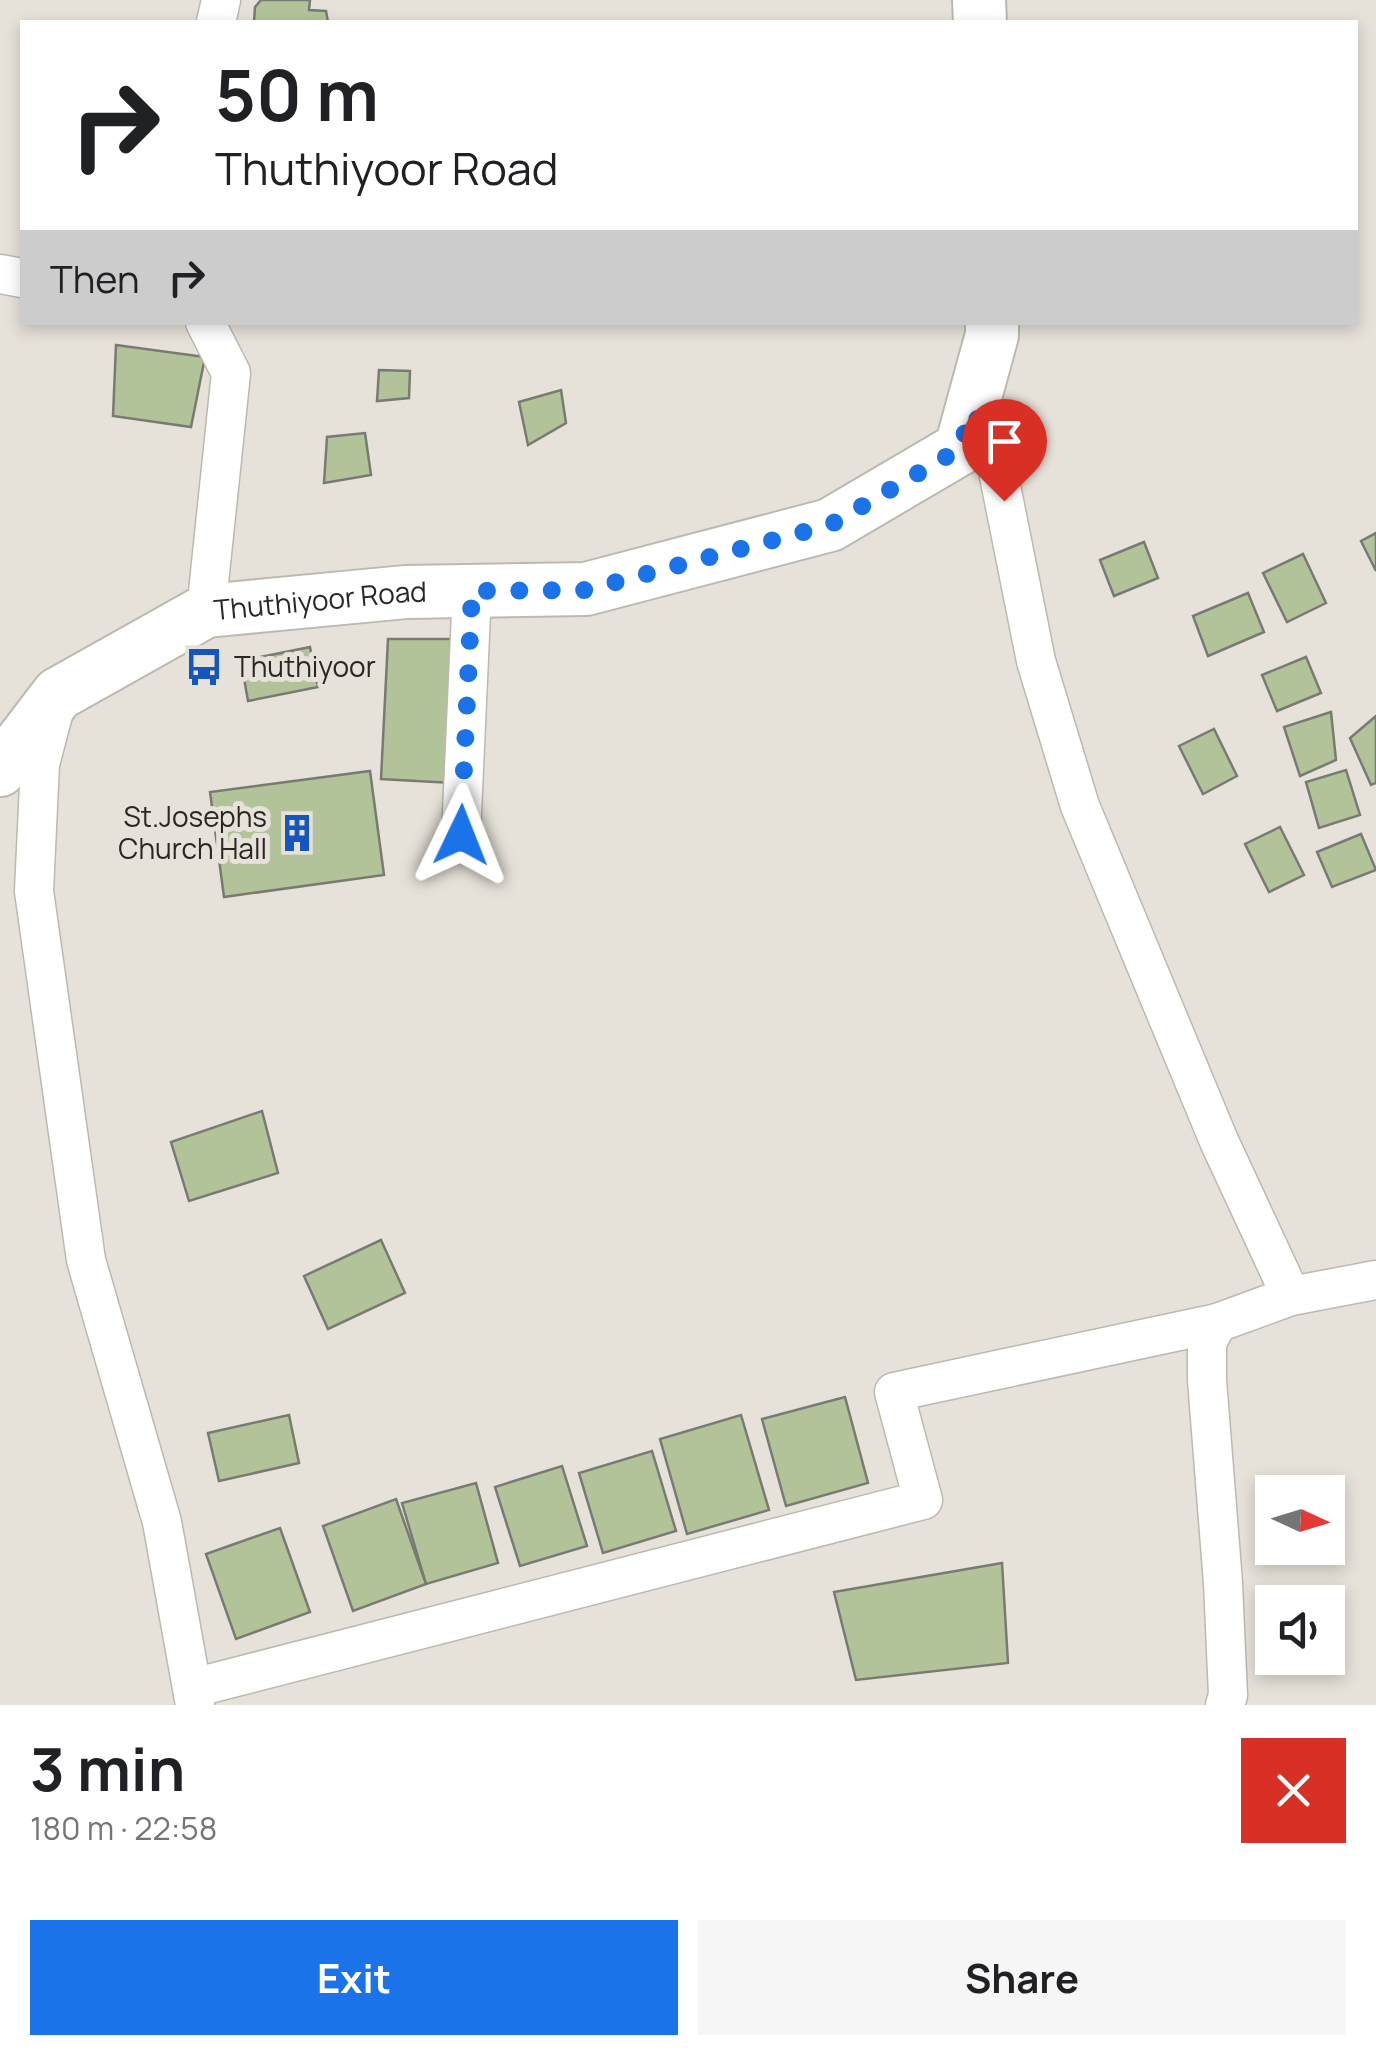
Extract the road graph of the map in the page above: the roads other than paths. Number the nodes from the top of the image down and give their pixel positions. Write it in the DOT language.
graph roads {
  1 [pos="207,325"];
  2 [pos="992,325"];
  3 [pos="970,412"];
  4 [pos="472,591"];
  5 [pos="206,611"];
  6 [pos="58,694"];
  7 [pos="0,770"];
  8 [pos="461,835"];
  9 [pos="1376,1280"];
  10 [pos="1291,1296"];
  11 [pos="1216,1322"];
  12 [pos="194,1696"];
  13 [pos="1225,1705"];
  1 -- 5 [label="street"];
  2 -- 3 [label="main road, Thuthiyoor Road"];
  3 -- 4 [label="main road, Thuthiyoor Road"];
  3 -- 10 [label="street"];
  4 -- 5 [label="main road, Thuthiyoor Road"];
  4 -- 8 [label="street"];
  5 -- 6 [label="main road, Thuthiyoor Road"];
  6 -- 7 [label="main road, Thuthiyoor Road"];
  6 -- 12 [label="street"];
  9 -- 10 [label="street"];
  10 -- 11 [label="street"];
  11 -- 12 [label="street"];
  11 -- 13 [label="street"];
}
